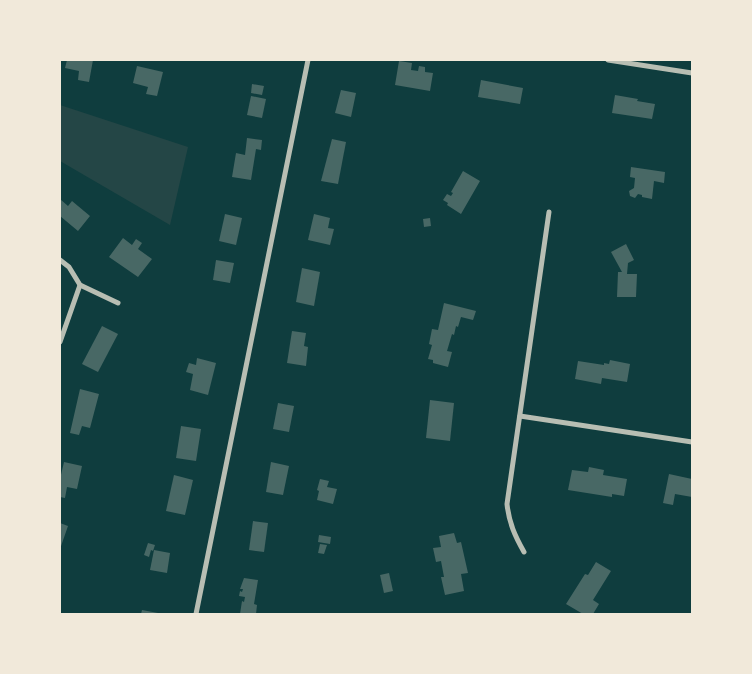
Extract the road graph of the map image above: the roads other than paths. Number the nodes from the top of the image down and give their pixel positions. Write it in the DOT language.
graph roads {
  1 [pos="308,60"];
  2 [pos="608,60"];
  3 [pos="692,73"];
  4 [pos="549,212"];
  5 [pos="60,260"];
  6 [pos="80,285"];
  7 [pos="118,303"];
  8 [pos="60,342"];
  9 [pos="520,416"];
  10 [pos="692,442"];
  11 [pos="524,552"];
  12 [pos="196,614"];
  1 -- 12 [label="street"];
  2 -- 3 [label="street"];
  4 -- 9 [label="street"];
  5 -- 6 [label="street"];
  6 -- 7 [label="street"];
  6 -- 8 [label="street"];
  9 -- 10 [label="street"];
  9 -- 11 [label="street"];
}
